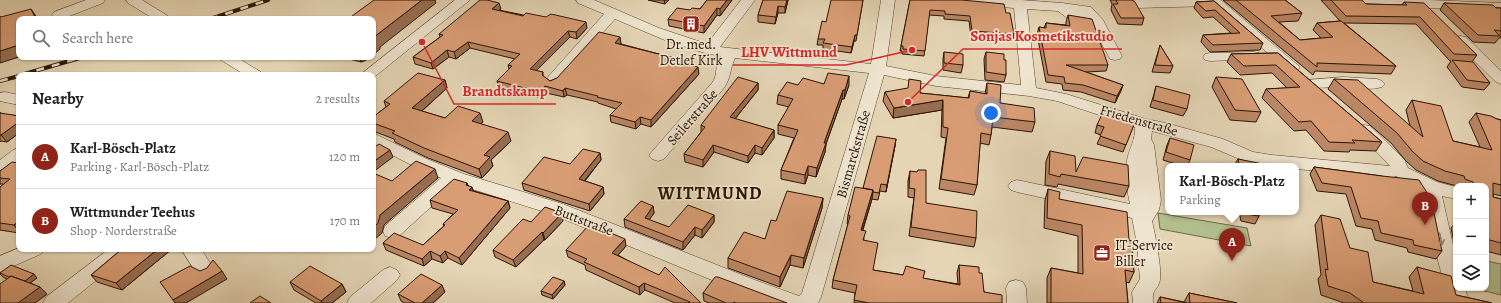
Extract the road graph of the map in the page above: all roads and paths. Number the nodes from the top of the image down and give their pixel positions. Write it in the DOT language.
graph roads {
  1 [pos="98,0"];
  2 [pos="133,0"];
  3 [pos="463,0"];
  4 [pos="583,0"];
  5 [pos="748,0"];
  6 [pos="888,0"];
  7 [pos="963,0"];
  8 [pos="1332,0"];
  9 [pos="1214,1"];
  10 [pos="1422,2"];
  11 [pos="1020,4"];
  12 [pos="1136,4"];
  13 [pos="1501,8"];
  14 [pos="1091,10"];
  15 [pos="613,13"];
  16 [pos="60,16"];
  17 [pos="158,16"];
  18 [pos="1440,20"];
  19 [pos="1451,31"];
  20 [pos="710,50"];
  21 [pos="730,53"];
  22 [pos="1278,55"];
  23 [pos="1115,56"];
  24 [pos="1210,57"];
  25 [pos="231,60"];
  26 [pos="878,69"];
  27 [pos="251,72"];
  28 [pos="372,72"];
  29 [pos="1501,79"];
  30 [pos="552,81"];
  31 [pos="1312,84"];
  32 [pos="1377,84"];
  33 [pos="1029,91"];
  34 [pos="1327,97"];
  35 [pos="1353,120"];
  36 [pos="1143,131"];
  37 [pos="376,140"];
  38 [pos="658,155"];
  39 [pos="16,156"];
  40 [pos="1294,163"];
  41 [pos="1299,163"];
  42 [pos="0,169"];
  43 [pos="1398,170"];
  44 [pos="454,176"];
  45 [pos="1017,186"];
  46 [pos="1432,187"];
  47 [pos="1453,192"];
  48 [pos="1141,217"];
  49 [pos="392,231"];
  50 [pos="28,252"];
  51 [pos="118,252"];
  52 [pos="193,252"];
  53 [pos="0,265"];
  54 [pos="204,269"];
  55 [pos="390,275"];
  56 [pos="53,303"];
  57 [pos="357,303"];
  58 [pos="796,303"];
  59 [pos="804,303"];
  60 [pos="1143,303"];
  61 [pos="1459,303"];
  1 -- 16 [label="street"];
  2 -- 17 [label="street"];
  3 -- 28 [label="street"];
  4 -- 15 [label="street, Friedenstraße"];
  5 -- 20 [label="street"];
  6 -- 26 [label="street, Bismarckstraße"];
  7 -- 11 [label="street"];
  8 -- 10 [label="street"];
  9 -- 12 [label="street"];
  9 -- 22 [label="street"];
  10 -- 13 [label="street"];
  10 -- 18 [label="street"];
  11 -- 14 [label="street"];
  11 -- 33 [label="street"];
  14 -- 23 [label="street"];
  15 -- 20 [label="street, Friedenstraße"];
  15 -- 30 [label="street"];
  19 -- 29 [label="street"];
  20 -- 21 [label="street, Friedenstraße"];
  21 -- 26 [label="street, Friedenstraße"];
  21 -- 38 [label="street, Seilerstraße"];
  22 -- 24 [label="street"];
  22 -- 31 [label="street"];
  25 -- 27 [label="street"];
  26 -- 33 [label="street, Friedenstraße"];
  26 -- 59 [label="street, Bismarckstraße"];
  31 -- 32 [label="street"];
  31 -- 34 [label="street"];
  33 -- 36 [label="street, Friedenstraße"];
  35 -- 43 [label="street"];
  36 -- 40 [label="street, Friedenstraße"];
  36 -- 48 [label="street"];
  37 -- 44 [label="street, Buttstraße"];
  39 -- 42 [label="street"];
  41 -- 43 [label="street, Friedenstraße"];
  43 -- 46 [label="street"];
  44 -- 49 [label="street"];
  44 -- 58 [label="street, Buttstraße"];
  45 -- 48 [label="street"];
  46 -- 47 [label="street"];
  46 -- 61 [label="street, one-way"];
  48 -- 60 [label="street"];
  50 -- 53 [label="street"];
  51 -- 56 [label="street"];
  52 -- 54 [label="street"];
  55 -- 57 [label="street"];
}
